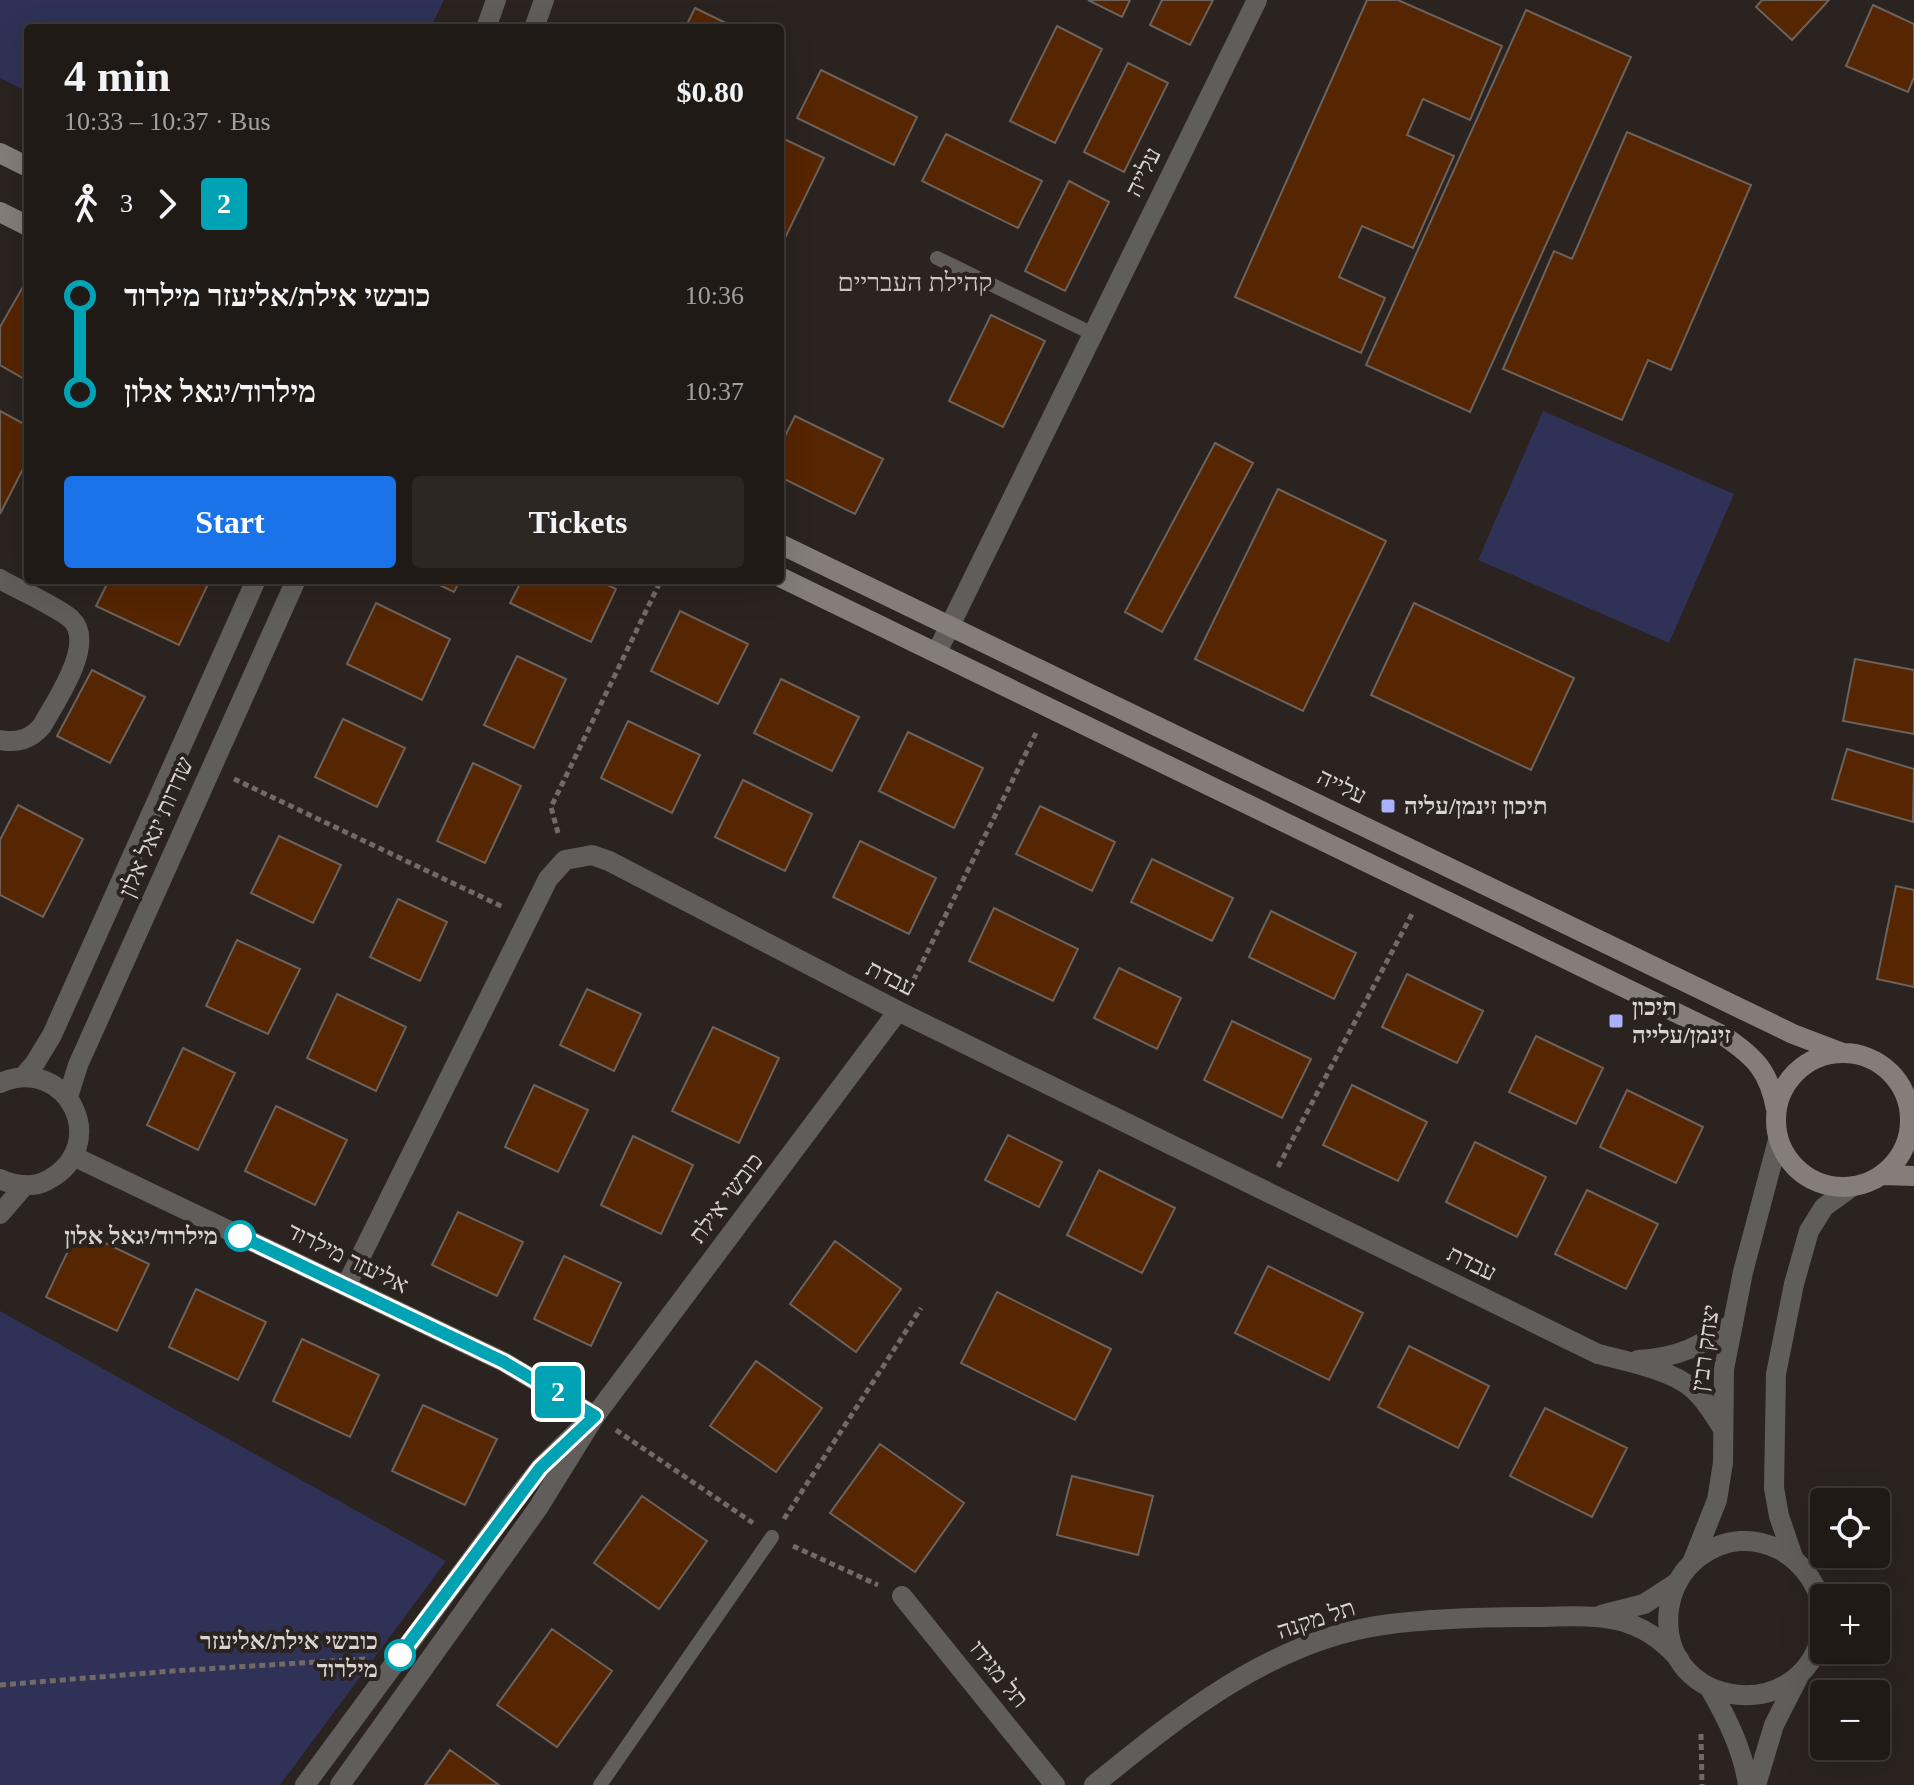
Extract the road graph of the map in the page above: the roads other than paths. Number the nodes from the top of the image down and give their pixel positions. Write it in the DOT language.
graph roads {
  1 [pos="496,0"];
  2 [pos="544,0"];
  3 [pos="1257,0"];
  4 [pos="487,24"];
  5 [pos="535,24"];
  6 [pos="0,153"];
  7 [pos="24,165"];
  8 [pos="0,212"];
  9 [pos="24,224"];
  10 [pos="937,258"];
  11 [pos="1093,334"];
  12 [pos="784,546"];
  13 [pos="0,579"];
  14 [pos="784,579"];
  15 [pos="254,584"];
  16 [pos="294,584"];
  17 [pos="950,626"];
  18 [pos="937,652"];
  19 [pos="0,740"];
  20 [pos="898,1011"];
  21 [pos="1843,1053"];
  22 [pos="23,1077"];
  23 [pos="1898,1081"];
  24 [pos="0,1083"];
  25 [pos="1914,1095"];
  26 [pos="68,1097"];
  27 [pos="1776,1109"];
  28 [pos="1778,1140"];
  29 [pos="73,1156"];
  30 [pos="1882,1175"];
  31 [pos="1914,1176"];
  32 [pos="0,1179"];
  33 [pos="25,1185"];
  34 [pos="1853,1186"];
  35 [pos="0,1214"];
  36 [pos="346,1286"];
  37 [pos="1733,1323"];
  38 [pos="1626,1361"];
  39 [pos="595,1416"];
  40 [pos="1723,1429"];
  41 [pos="772,1537"];
  42 [pos="1793,1557"];
  43 [pos="1692,1563"];
  44 [pos="1678,1582"];
  45 [pos="1815,1584"];
  46 [pos="902,1596"];
  47 [pos="1593,1616"];
  48 [pos="1810,1662"];
  49 [pos="1682,1663"];
  50 [pos="1800,1675"];
  51 [pos="1709,1687"];
  52 [pos="305,1785"];
  53 [pos="340,1785"];
  54 [pos="600,1785"];
  55 [pos="1055,1785"];
  56 [pos="1094,1785"];
  57 [pos="1748,1785"];
  58 [pos="1756,1785"];
  1 -- 4 [label="street"];
  2 -- 5 [label="street"];
  3 -- 11 [label="street, עלייה"];
  6 -- 7 [label="main road"];
  8 -- 9 [label="main road"];
  10 -- 11 [label="lane"];
  11 -- 17 [label="street, עלייה"];
  12 -- 17 [label="main road, עלייה"];
  13 -- 19 [label="street"];
  14 -- 18 [label="main road"];
  15 -- 22 [label="street, שדרות יגאל אלון"];
  16 -- 26 [label="street, שדרות יגאל אלון"];
  17 -- 18 [label="street, עלייה"];
  17 -- 21 [label="main road, עלייה"];
  18 -- 27 [label="main road"];
  20 -- 36 [label="street, עבדת"];
  20 -- 38 [label="street, עבדת"];
  20 -- 39 [label="street, כובשי אילת"];
  21 -- 23 [label="main road"];
  21 -- 27 [label="main road"];
  22 -- 24 [label="street"];
  22 -- 26 [label="street"];
  23 -- 25 [label="main road"];
  23 -- 30 [label="main road"];
  26 -- 29 [label="street"];
  27 -- 28 [label="main road"];
  28 -- 34 [label="main road"];
  28 -- 37 [label="street, יצחק רבין"];
  29 -- 33 [label="street"];
  29 -- 36 [label="street, אליעזר מילרוד"];
  30 -- 31 [label="main road"];
  30 -- 34 [label="main road"];
  32 -- 33 [label="street"];
  33 -- 35 [label="street"];
  34 -- 42 [label="street"];
  36 -- 39 [label="street, אליעזר מילרוד"];
  37 -- 38 [label="street, עבדת"];
  37 -- 40 [label="street, יצחק רבין"];
  38 -- 40 [label="street, עבדת"];
  39 -- 52 [label="street, כובשי אילת"];
  39 -- 53 [label="street, כובשי אילת"];
  40 -- 43 [label="street, יצחק רבין"];
  41 -- 54 [label="lane"];
  42 -- 43 [label="street"];
  42 -- 45 [label="street"];
  43 -- 44 [label="street"];
  44 -- 47 [label="street, תל מקנה"];
  44 -- 49 [label="street"];
  46 -- 55 [label="street, תל מגידו"];
  47 -- 49 [label="street, תל מקנה"];
  47 -- 56 [label="street, תל מקנה"];
  48 -- 50 [label="street"];
  49 -- 51 [label="street"];
  50 -- 51 [label="street"];
  50 -- 58 [label="street"];
  51 -- 57 [label="street"];
}
